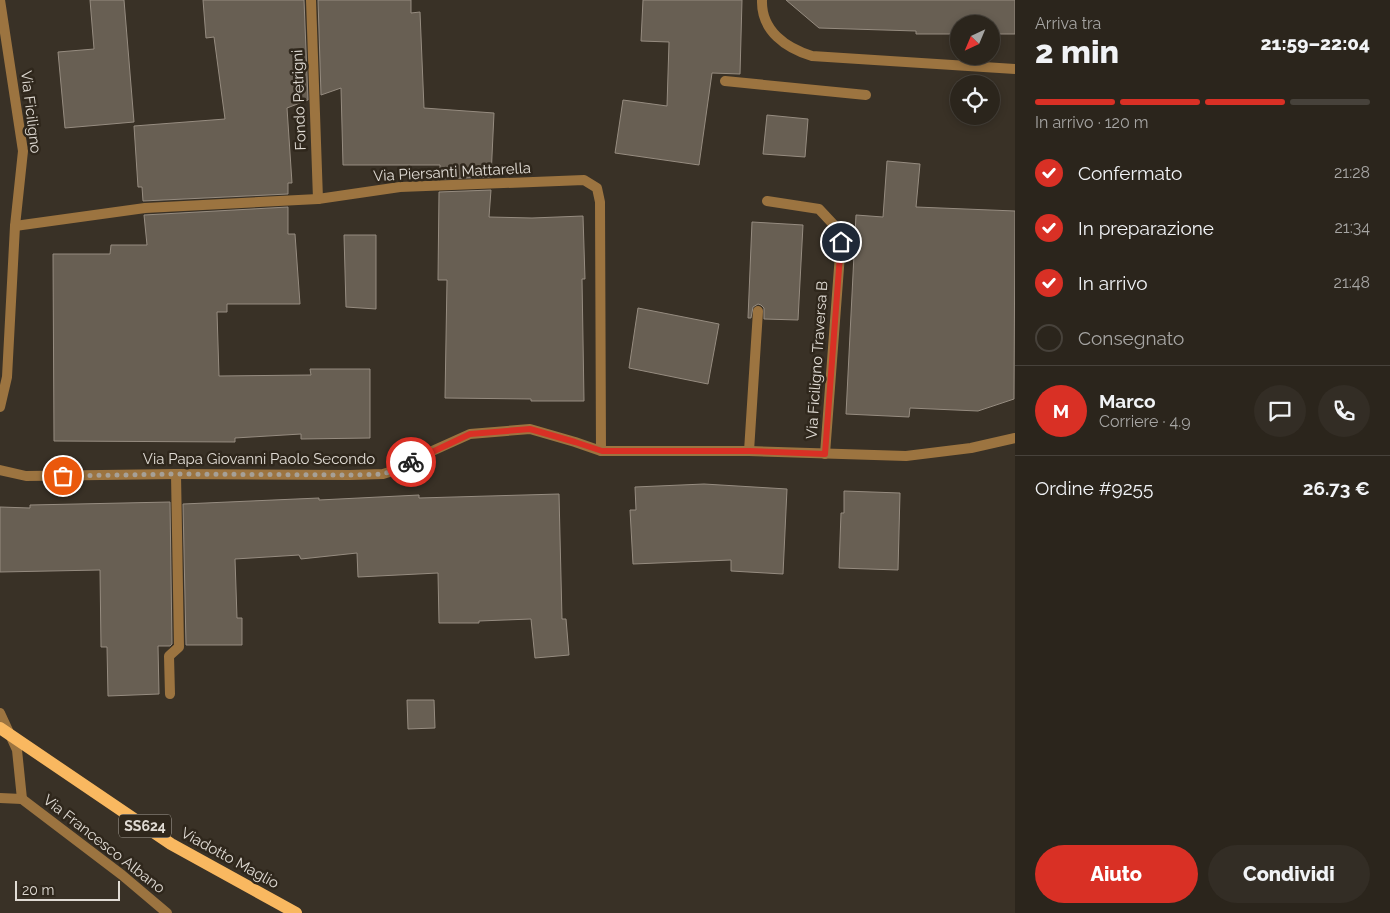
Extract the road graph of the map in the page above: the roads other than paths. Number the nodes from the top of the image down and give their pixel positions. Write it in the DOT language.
graph roads {
  1 [pos="0,0"];
  2 [pos="311,0"];
  3 [pos="762,5"];
  4 [pos="1015,69"];
  5 [pos="725,81"];
  6 [pos="866,95"];
  7 [pos="318,199"];
  8 [pos="767,202"];
  9 [pos="15,226"];
  10 [pos="758,311"];
  11 [pos="4,375"];
  12 [pos="0,406"];
  13 [pos="1015,438"];
  14 [pos="602,451"];
  15 [pos="749,451"];
  16 [pos="825,454"];
  17 [pos="0,470"];
  18 [pos="176,474"];
  19 [pos="170,694"];
  20 [pos="0,713"];
  21 [pos="0,728"];
  22 [pos="0,798"];
  23 [pos="22,799"];
  24 [pos="167,913"];
  25 [pos="296,913"];
  1 -- 9 [label="street, Via Ficiligno"];
  2 -- 7 [label="street, Fondo Petrigni"];
  3 -- 4 [label="street"];
  5 -- 6 [label="street"];
  7 -- 9 [label="street, Via Piersanti Mattarella"];
  7 -- 14 [label="street, Via Piersanti Mattarella"];
  8 -- 16 [label="street, Via Ficiligno Traversa B"];
  9 -- 11 [label="street, Via Ficiligno"];
  10 -- 15 [label="street"];
  11 -- 12 [label="street, Via Ficiligno"];
  13 -- 16 [label="street, Via Papa Giovanni Paolo Secondo"];
  14 -- 15 [label="street, Via Papa Giovanni Paolo Secondo"];
  14 -- 18 [label="street, Via Papa Giovanni Paolo Secondo"];
  15 -- 16 [label="street, Via Papa Giovanni Paolo Secondo"];
  17 -- 18 [label="street, Via Papa Giovanni Paolo Secondo"];
  18 -- 19 [label="street"];
  20 -- 23 [label="street"];
  21 -- 25 [label="main road, Viadotto Maglio / SS624, bridge"];
  22 -- 23 [label="street"];
  23 -- 24 [label="street, Via Francesco Albano"];
}
